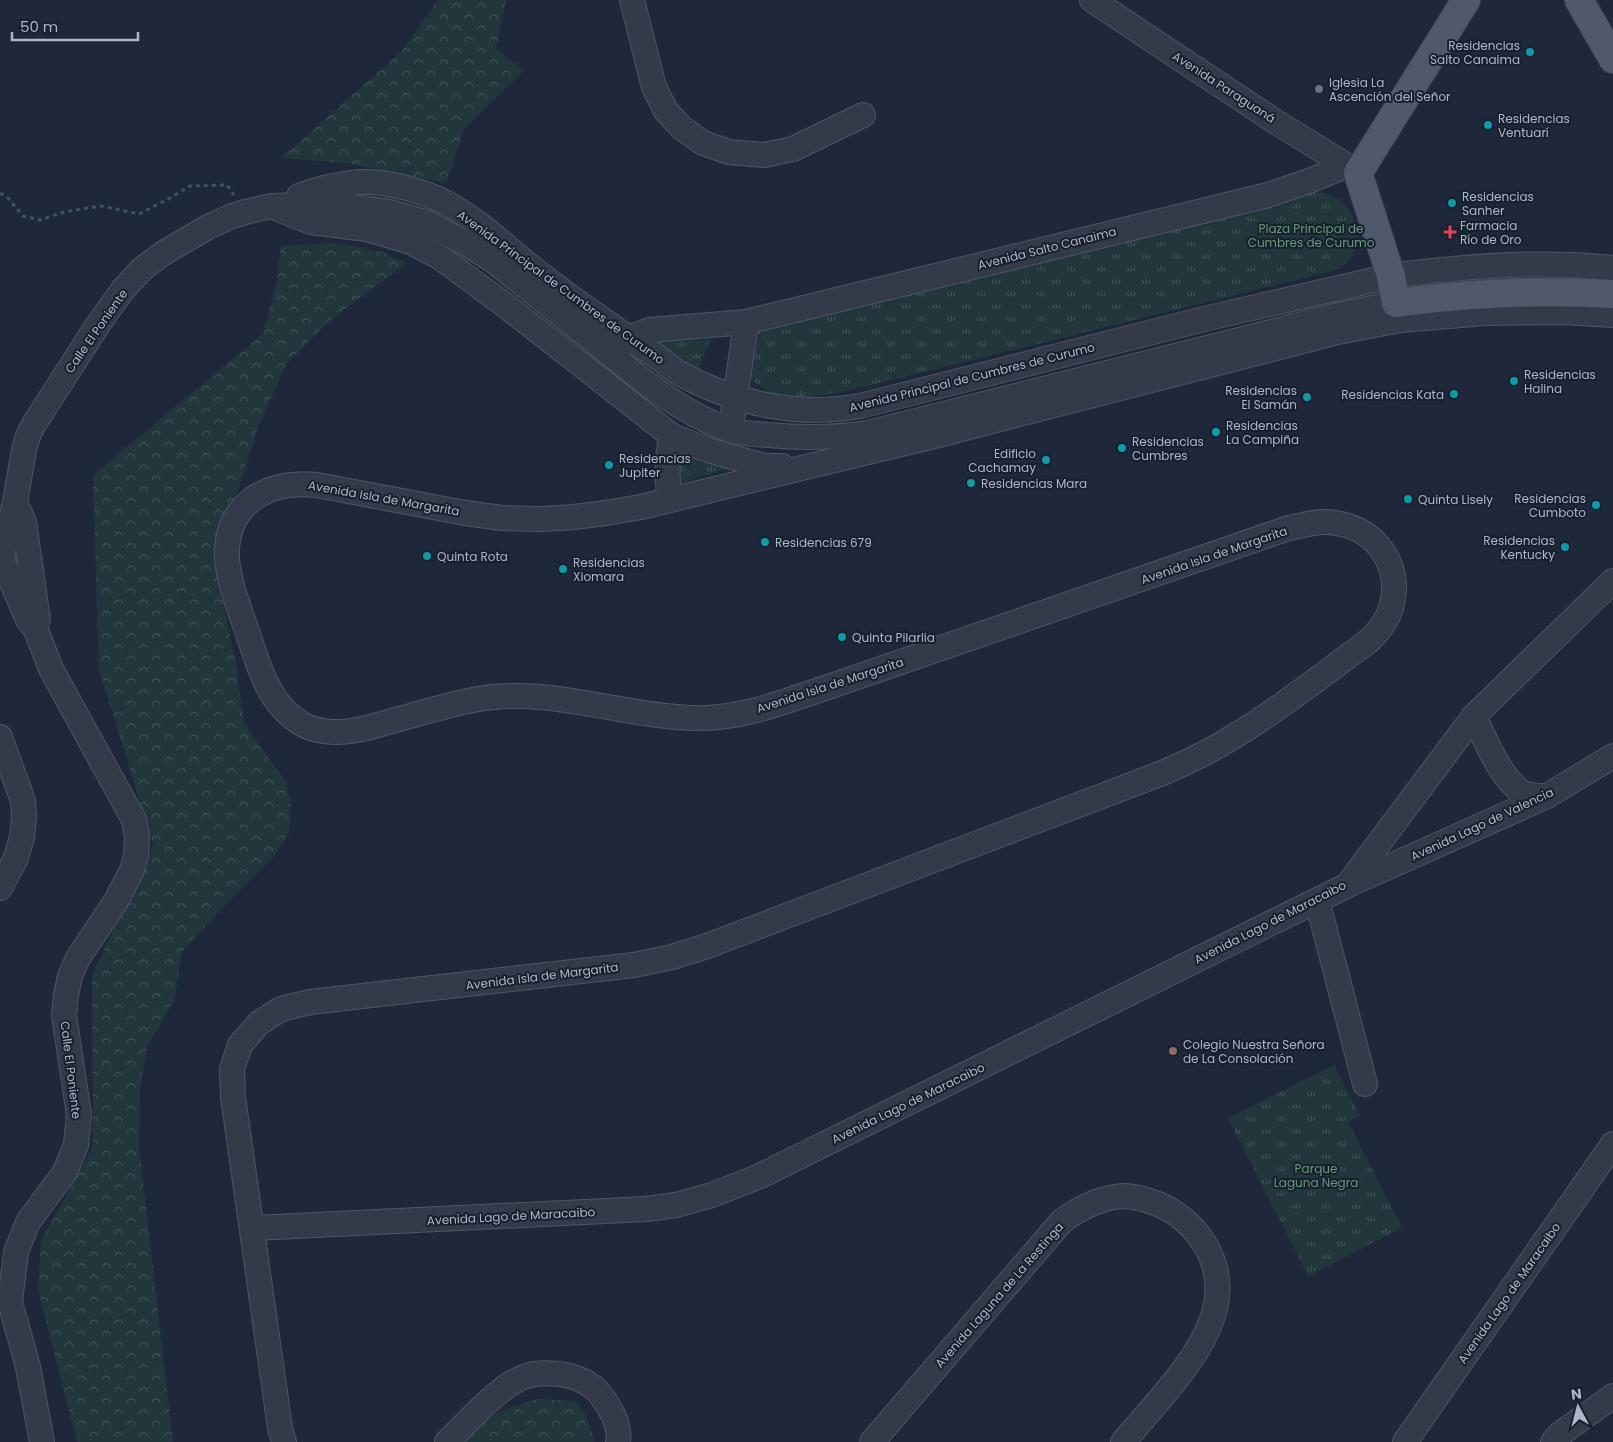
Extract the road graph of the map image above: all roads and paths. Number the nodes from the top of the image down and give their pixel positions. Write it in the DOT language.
graph roads {
  1 [pos="632,0"];
  2 [pos="1092,0"];
  3 [pos="1561,0"];
  4 [pos="1579,0"];
  5 [pos="1465,3"];
  6 [pos="1610,54"];
  7 [pos="863,115"];
  8 [pos="1352,169"];
  9 [pos="0,193"];
  10 [pos="272,206"];
  11 [pos="245,212"];
  12 [pos="1613,268"];
  13 [pos="1391,276"];
  14 [pos="1613,294"];
  15 [pos="1398,311"];
  16 [pos="1613,315"];
  17 [pos="746,322"];
  18 [pos="629,338"];
  19 [pos="613,356"];
  20 [pos="735,398"];
  21 [pos="732,430"];
  22 [pos="672,436"];
  23 [pos="744,472"];
  24 [pos="670,500"];
  25 [pos="15,502"];
  26 [pos="1,563"];
  27 [pos="30,567"];
  28 [pos="1613,581"];
  29 [pos="36,630"];
  30 [pos="1474,716"];
  31 [pos="0,737"];
  32 [pos="1613,756"];
  33 [pos="1546,796"];
  34 [pos="1348,885"];
  35 [pos="0,888"];
  36 [pos="1317,900"];
  37 [pos="1365,1084"];
  38 [pos="1613,1144"];
  39 [pos="252,1228"];
  40 [pos="1613,1396"];
  41 [pos="42,1442"];
  42 [pos="284,1442"];
  43 [pos="448,1442"];
  44 [pos="618,1442"];
  45 [pos="872,1442"];
  46 [pos="1124,1442"];
  47 [pos="1405,1442"];
  48 [pos="1553,1442"];
  1 -- 7 [label="street"];
  2 -- 8 [label="street, Avenida Paraguaná"];
  3 -- 6 [label="main road"];
  4 -- 6 [label="main road"];
  5 -- 8 [label="main road"];
  8 -- 13 [label="main road"];
  8 -- 17 [label="street, Avenida Salto Canaima"];
  9 -- 11 [label="path"];
  10 -- 11 [label="street, Calle El Poniente"];
  10 -- 18 [label="street, Avenida Principal de Cumbres de Curumo"];
  10 -- 19 [label="street, Avenida Principal de Cumbres de Curumo"];
  10 -- 22 [label="street"];
  11 -- 25 [label="street, Calle El Poniente"];
  12 -- 13 [label="street, Avenida Principal de Cumbres de Curumo"];
  13 -- 15 [label="main road"];
  13 -- 20 [label="street, Avenida Principal de Cumbres de Curumo"];
  14 -- 15 [label="main road, Avenida Principal de Cumbres de Curumo"];
  15 -- 16 [label="street, Avenida Principal de Cumbres de Curumo"];
  15 -- 21 [label="street, Avenida Principal de Cumbres de Curumo"];
  15 -- 23 [label="street, Avenida Principal de Cumbres de Curumo"];
  17 -- 18 [label="street, Avenida Salto Canaima"];
  17 -- 20 [label="street"];
  18 -- 19 [label="street, Avenida Salto Canaima"];
  18 -- 20 [label="street, Avenida Principal de Cumbres de Curumo"];
  19 -- 21 [label="street, Avenida Principal de Cumbres de Curumo"];
  20 -- 21 [label="street"];
  21 -- 23 [label="street"];
  22 -- 23 [label="street"];
  22 -- 24 [label="street"];
  23 -- 24 [label="street, Avenida Principal de Cumbres de Curumo"];
  24 -- 39 [label="street, Avenida Isla de Margarita"];
  25 -- 26 [label="street, Calle El Poniente"];
  25 -- 27 [label="street, Calle El Poniente"];
  26 -- 27 [label="street"];
  26 -- 29 [label="street, Calle El Poniente"];
  27 -- 29 [label="street, Calle El Poniente"];
  28 -- 30 [label="street, Avenida Lago de Maracaibo"];
  29 -- 41 [label="street, Calle El Poniente"];
  30 -- 33 [label="street"];
  30 -- 34 [label="street, Avenida Lago de Maracaibo"];
  31 -- 35 [label="street"];
  32 -- 33 [label="street, Avenida Lago de Valencia"];
  33 -- 34 [label="street, Avenida Lago de Valencia"];
  34 -- 36 [label="street, Avenida Lago de Maracaibo"];
  36 -- 37 [label="street"];
  36 -- 39 [label="street, Avenida Lago de Maracaibo"];
  38 -- 47 [label="street, Avenida Lago de Maracaibo"];
  39 -- 42 [label="street"];
  40 -- 48 [label="street"];
  43 -- 44 [label="street"];
  45 -- 46 [label="street, Avenida Laguna de La Restinga"];
}
